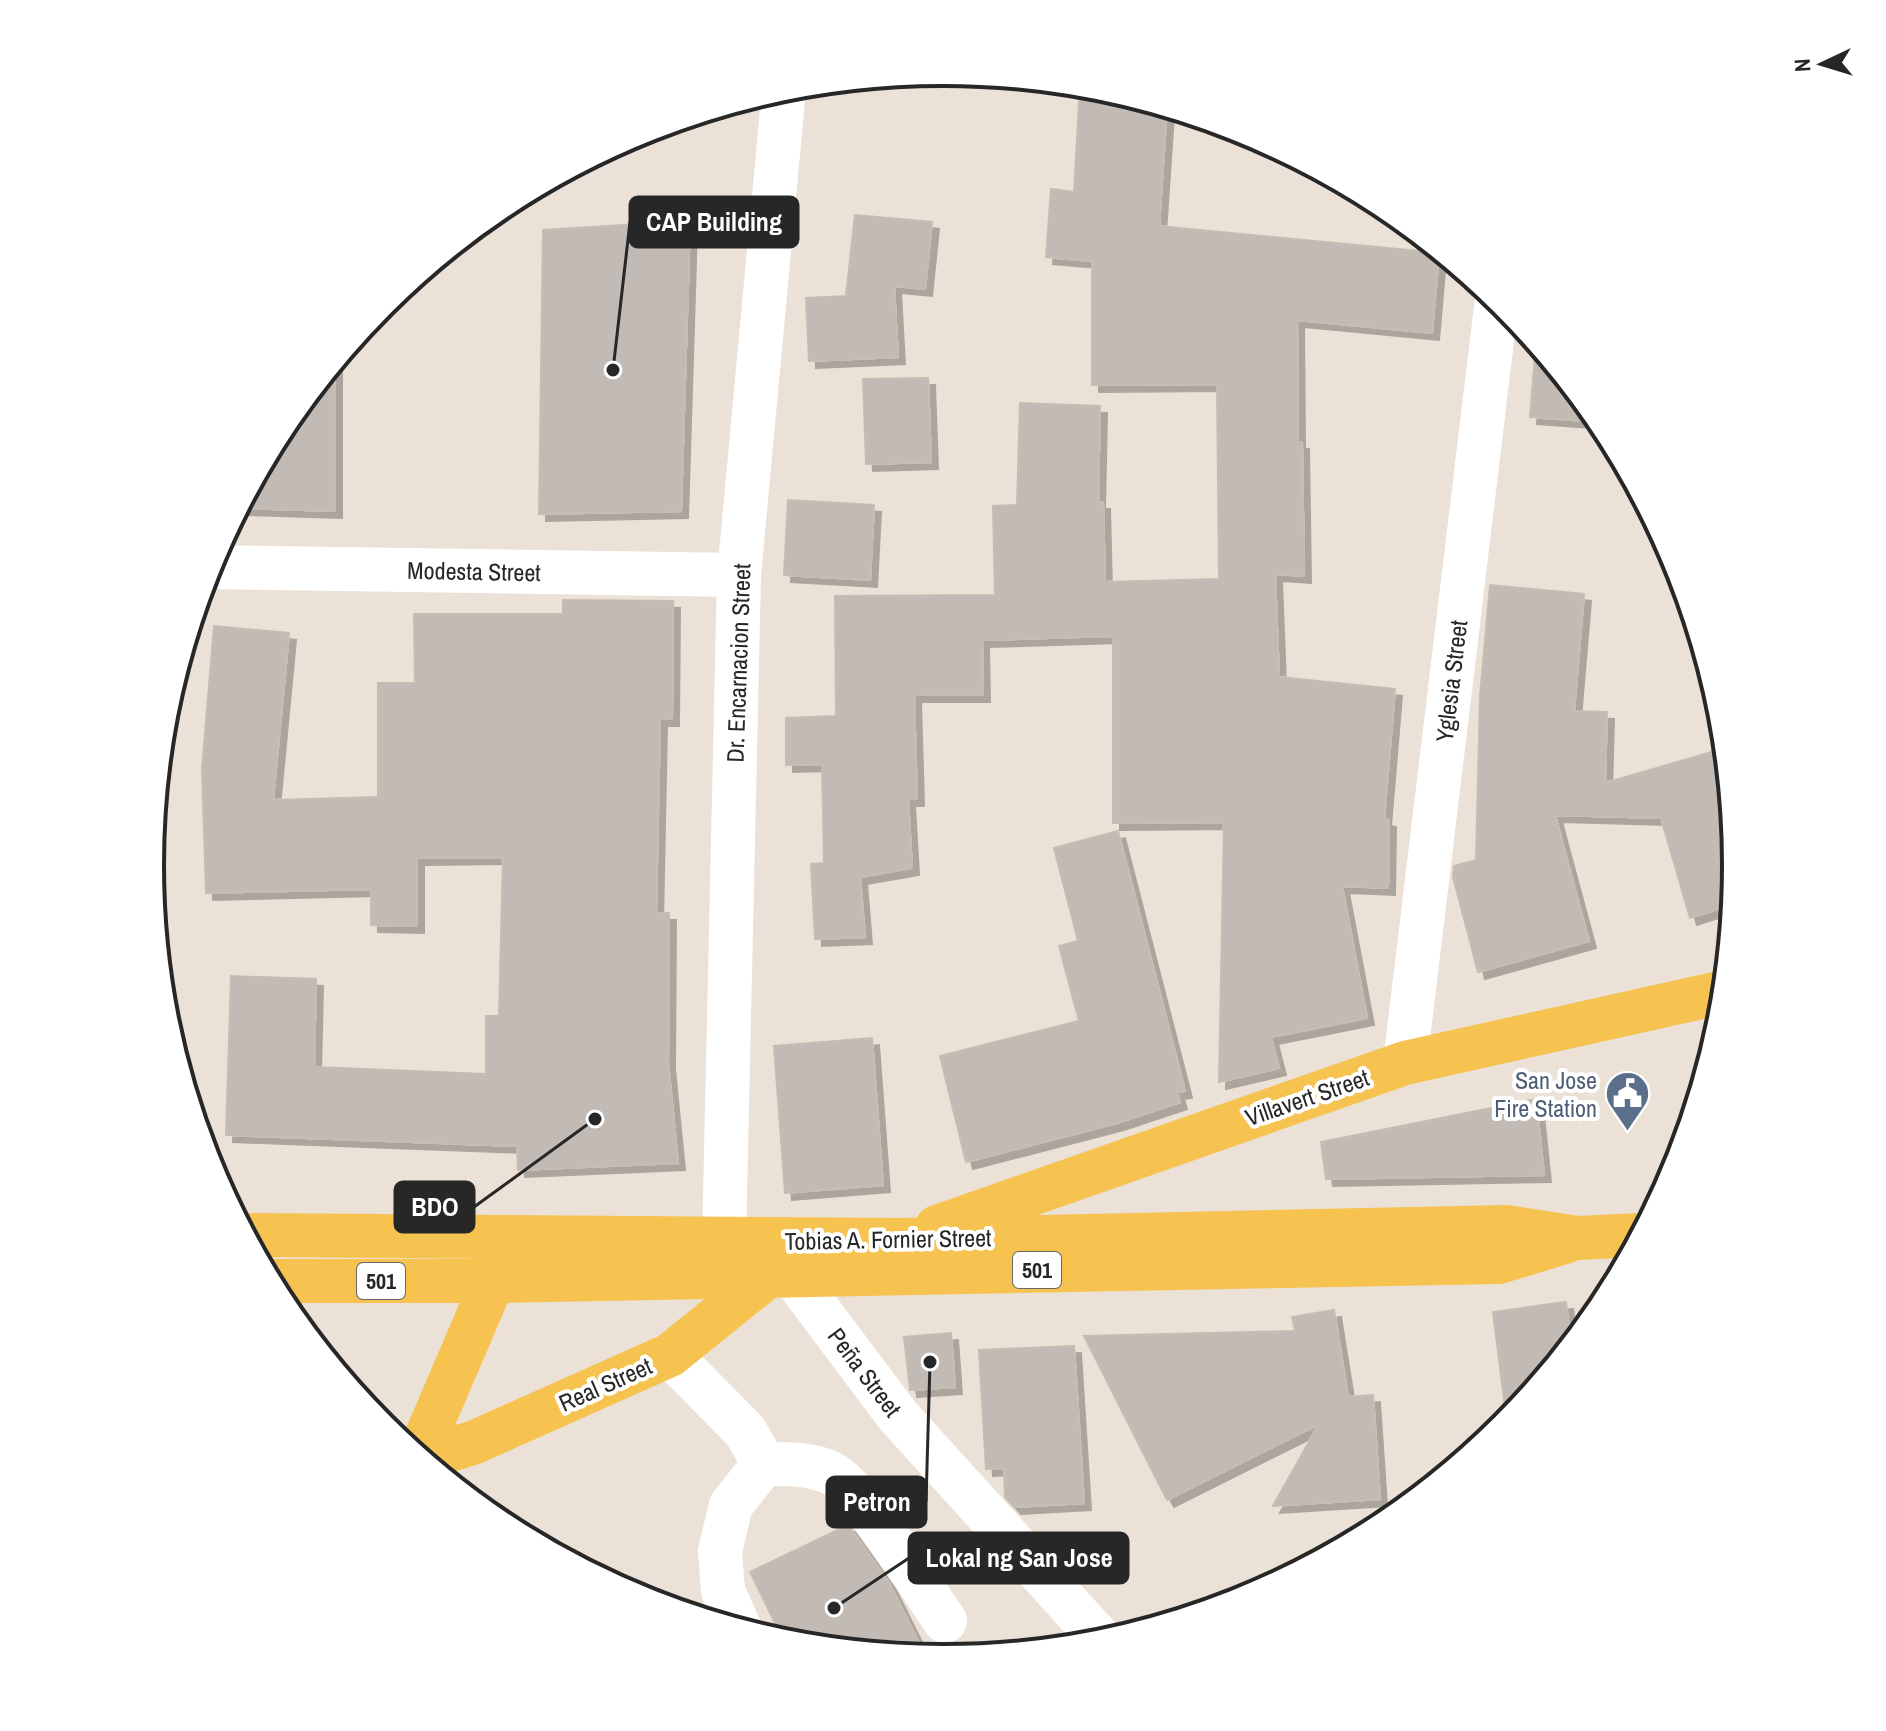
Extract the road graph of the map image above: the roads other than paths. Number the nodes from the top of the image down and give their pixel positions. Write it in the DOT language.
graph roads {
  1 [pos="783,103"];
  2 [pos="1495,315"];
  3 [pos="223,567"];
  4 [pos="739,575"];
  5 [pos="1712,995"];
  6 [pos="1405,1063"];
  7 [pos="257,1235"];
  8 [pos="1628,1236"];
  9 [pos="507,1237"];
  10 [pos="1578,1238"];
  11 [pos="724,1240"];
  12 [pos="901,1240"];
  13 [pos="781,1275"];
  14 [pos="284,1281"];
  15 [pos="493,1281"];
  16 [pos="670,1355"];
  17 [pos="424,1448"];
  18 [pos="432,1454"];
  19 [pos="764,1464"];
  20 [pos="734,1616"];
  21 [pos="945,1621"];
  22 [pos="1092,1630"];
  1 -- 4 [label="street, Dr. Encarnacion Street"];
  2 -- 6 [label="street, Yglesia Street"];
  3 -- 4 [label="street, Modesta Street"];
  4 -- 11 [label="street, Dr. Encarnacion Street"];
  5 -- 6 [label="main road, Villavert Street"];
  6 -- 12 [label="main road, Villavert Street"];
  7 -- 9 [label="main road, Tobias A. Fornier Street / 501"];
  8 -- 10 [label="main road, Tobias A. Fornier Street / 501"];
  9 -- 11 [label="main road, Tobias A. Fornier Street / 501"];
  9 -- 15 [label="main road"];
  10 -- 12 [label="main road, Tobias A. Fornier Street / 501"];
  10 -- 13 [label="main road, Tobias A. Fornier Street / 501"];
  11 -- 12 [label="main road, Tobias A. Fornier Street / 501"];
  13 -- 15 [label="main road, Tobias A. Fornier Street / 501"];
  13 -- 16 [label="main road, Real Street"];
  13 -- 22 [label="street, Peña Street"];
  14 -- 15 [label="main road, Tobias A. Fornier Street / 501"];
  15 -- 17 [label="main road"];
  16 -- 18 [label="main road, Real Street"];
  16 -- 19 [label="street"];
  19 -- 20 [label="street"];
  19 -- 21 [label="street"];
}
